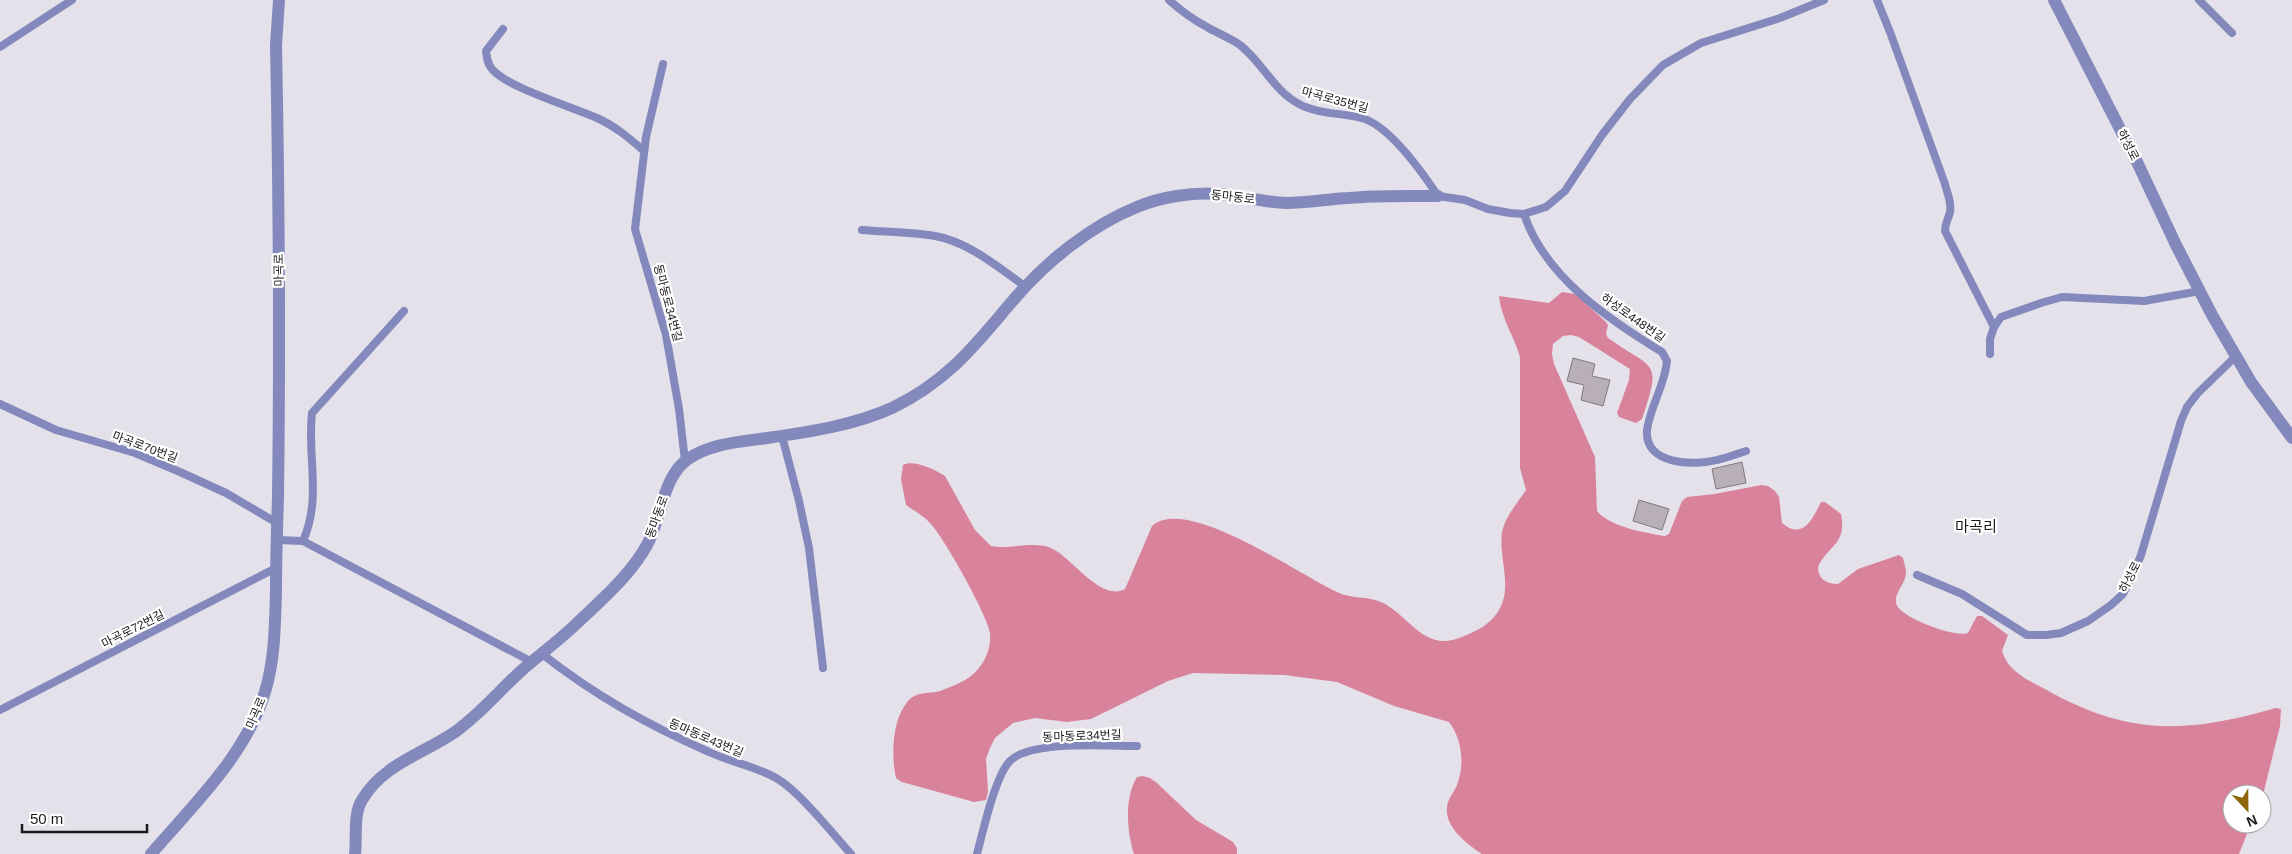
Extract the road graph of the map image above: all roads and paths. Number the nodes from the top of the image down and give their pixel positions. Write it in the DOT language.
graph roads {
  1 [pos="72,0"];
  2 [pos="279,0"];
  3 [pos="1169,0"];
  4 [pos="1824,0"];
  5 [pos="1877,0"];
  6 [pos="2054,0"];
  7 [pos="2199,0"];
  8 [pos="503,29"];
  9 [pos="2232,33"];
  10 [pos="0,47"];
  11 [pos="663,64"];
  12 [pos="644,151"];
  13 [pos="1438,196"];
  14 [pos="1524,214"];
  15 [pos="862,230"];
  16 [pos="1026,288"];
  17 [pos="2200,291"];
  18 [pos="404,311"];
  19 [pos="1994,327"];
  20 [pos="1990,354"];
  21 [pos="2236,356"];
  22 [pos="0,404"];
  23 [pos="782,436"];
  24 [pos="2292,438"];
  25 [pos="1746,451"];
  26 [pos="685,461"];
  27 [pos="277,523"];
  28 [pos="277,540"];
  29 [pos="304,541"];
  30 [pos="276,568"];
  31 [pos="1917,575"];
  32 [pos="537,658"];
  33 [pos="823,668"];
  34 [pos="0,710"];
  35 [pos="1137,746"];
  36 [pos="151,854"];
  37 [pos="354,854"];
  38 [pos="851,854"];
  39 [pos="977,854"];
  1 -- 10 [label="lane"];
  2 -- 27 [label="street, 마곡로"];
  3 -- 13 [label="lane, 마곡로35번길"];
  4 -- 14 [label="lane"];
  5 -- 19 [label="lane"];
  6 -- 17 [label="street, 하성로"];
  7 -- 9 [label="lane"];
  8 -- 12 [label="lane"];
  11 -- 12 [label="lane, 동마동로34번길"];
  12 -- 26 [label="lane, 동마동로34번길"];
  13 -- 14 [label="lane"];
  13 -- 16 [label="street, 동마동로"];
  14 -- 25 [label="lane, 하성로448번길"];
  15 -- 16 [label="lane"];
  16 -- 23 [label="street, 동마동로"];
  17 -- 19 [label="lane"];
  17 -- 21 [label="street, 하성로"];
  18 -- 29 [label="lane"];
  19 -- 20 [label="lane"];
  21 -- 24 [label="street, 하성로"];
  21 -- 31 [label="lane, 하성로"];
  22 -- 27 [label="lane, 마곡로70번길"];
  23 -- 26 [label="street, 동마동로"];
  23 -- 33 [label="lane"];
  26 -- 32 [label="street, 동마동로"];
  27 -- 28 [label="street, 마곡로"];
  28 -- 29 [label="lane"];
  28 -- 30 [label="street, 마곡로"];
  29 -- 32 [label="lane"];
  30 -- 34 [label="lane, 마곡로72번길"];
  30 -- 36 [label="street, 마곡로"];
  32 -- 37 [label="street, 동마동로"];
  32 -- 38 [label="lane, 동마동로43번길"];
  35 -- 39 [label="lane, 동마동로34번길"];
}
